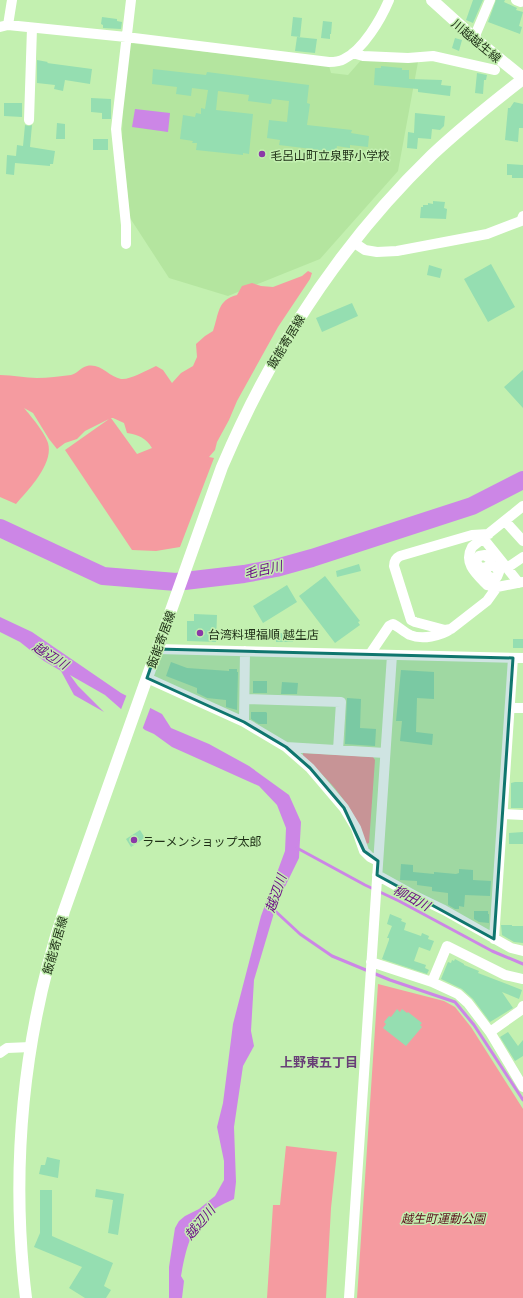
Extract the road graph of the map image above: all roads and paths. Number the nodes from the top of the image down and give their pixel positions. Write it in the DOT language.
graph roads {
  1 [pos="12,0"];
  2 [pos="131,0"];
  3 [pos="389,0"];
  4 [pos="432,0"];
  5 [pos="490,0"];
  6 [pos="4,26"];
  7 [pos="32,28"];
  8 [pos="126,37"];
  9 [pos="474,38"];
  10 [pos="353,53"];
  11 [pos="495,70"];
  12 [pos="523,79"];
  13 [pos="29,120"];
  14 [pos="522,222"];
  15 [pos="353,242"];
  16 [pos="126,244"];
  17 [pos="523,506"];
  18 [pos="506,521"];
  19 [pos="486,536"];
  20 [pos="522,539"];
  21 [pos="472,547"];
  22 [pos="523,557"];
  23 [pos="508,568"];
  24 [pos="521,582"];
  25 [pos="500,583"];
  26 [pos="451,629"];
  27 [pos="157,649"];
  28 [pos="245,651"];
  29 [pos="370,654"];
  30 [pos="392,655"];
  31 [pos="518,658"];
  32 [pos="145,683"];
  33 [pos="245,699"];
  34 [pos="510,708"];
  35 [pos="523,708"];
  36 [pos="244,722"];
  37 [pos="286,747"];
  38 [pos="338,750"];
  39 [pos="385,753"];
  40 [pos="504,814"];
  41 [pos="523,815"];
  42 [pos="378,861"];
  43 [pos="377,877"];
  44 [pos="494,939"];
  45 [pos="523,951"];
  46 [pos="371,963"];
  47 [pos="523,979"];
  48 [pos="432,982"];
  49 [pos="522,1010"];
  50 [pos="490,1032"];
  51 [pos="31,1047"];
  52 [pos="0,1053"];
  53 [pos="523,1087"];
  54 [pos="26,1298"];
  55 [pos="349,1298"];
  1 -- 6 [label="street"];
  2 -- 8 [label="street"];
  3 -- 10 [label="street"];
  4 -- 9 [label="main road, 川越越生線"];
  5 -- 9 [label="street"];
  6 -- 7 [label="street"];
  7 -- 8 [label="street"];
  7 -- 13 [label="street"];
  8 -- 10 [label="street"];
  8 -- 16 [label="street"];
  9 -- 12 [label="main road, 川越越生線"];
  10 -- 11 [label="street"];
  12 -- 15 [label="main road, 飯能寄居線"];
  14 -- 15 [label="street"];
  15 -- 27 [label="main road, 飯能寄居線"];
  17 -- 18 [label="street"];
  18 -- 19 [label="street"];
  18 -- 20 [label="street"];
  19 -- 21 [label="street"];
  19 -- 23 [label="street"];
  19 -- 26 [label="street"];
  21 -- 25 [label="street"];
  21 -- 25 [label="street"];
  22 -- 23 [label="street"];
  23 -- 24 [label="street"];
  24 -- 25 [label="street"];
  25 -- 26 [label="street"];
  26 -- 29 [label="street"];
  27 -- 28 [label="street"];
  27 -- 32 [label="main road, 飯能寄居線"];
  28 -- 29 [label="street"];
  28 -- 33 [label="street"];
  29 -- 30 [label="street"];
  30 -- 31 [label="street"];
  30 -- 39 [label="street"];
  31 -- 34 [label="street"];
  32 -- 36 [label="street"];
  32 -- 51 [label="main road, 飯能寄居線"];
  33 -- 36 [label="street"];
  33 -- 38 [label="street"];
  34 -- 35 [label="street"];
  34 -- 40 [label="street"];
  36 -- 37 [label="street"];
  37 -- 38 [label="street"];
  37 -- 42 [label="street"];
  38 -- 39 [label="street"];
  39 -- 42 [label="street"];
  40 -- 41 [label="street"];
  40 -- 44 [label="street"];
  42 -- 43 [label="street"];
  43 -- 44 [label="street"];
  43 -- 46 [label="street"];
  44 -- 45 [label="street"];
  46 -- 48 [label="street"];
  46 -- 55 [label="street"];
  47 -- 48 [label="street"];
  48 -- 50 [label="street"];
  49 -- 50 [label="street"];
  50 -- 53 [label="street"];
  51 -- 52 [label="street"];
  51 -- 54 [label="main road, 飯能寄居線"];
}
